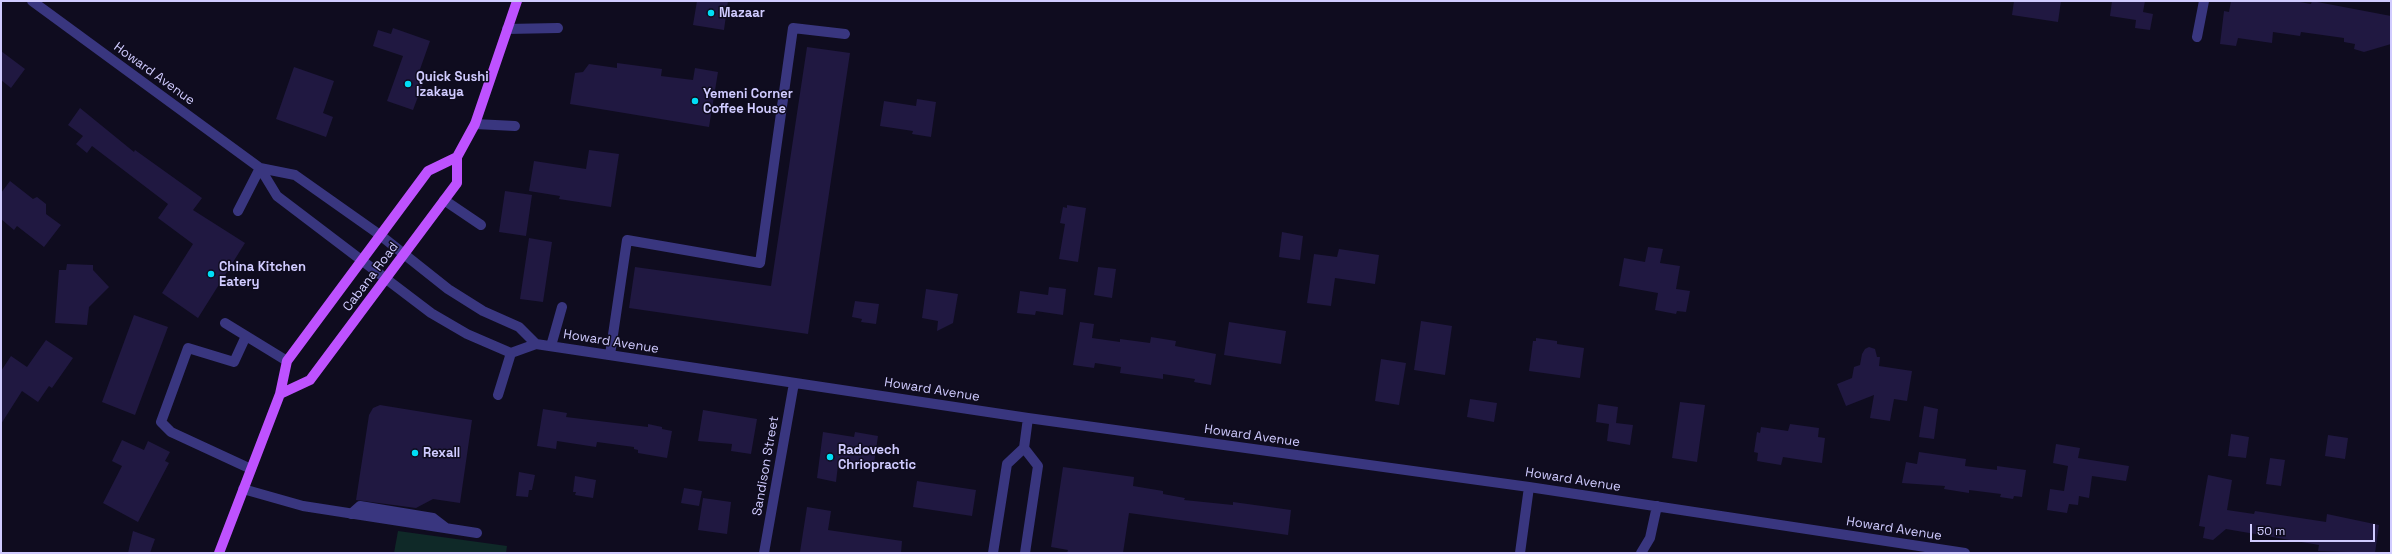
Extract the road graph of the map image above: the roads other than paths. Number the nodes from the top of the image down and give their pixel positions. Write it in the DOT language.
graph roads {
  1 [pos="32,1"];
  2 [pos="517,1"];
  3 [pos="2204,1"];
  4 [pos="558,28"];
  5 [pos="507,30"];
  6 [pos="845,34"];
  7 [pos="2197,37"];
  8 [pos="475,124"];
  9 [pos="515,126"];
  10 [pos="457,157"];
  11 [pos="260,168"];
  12 [pos="444,200"];
  13 [pos="238,211"];
  14 [pos="481,224"];
  15 [pos="380,235"];
  16 [pos="404,254"];
  17 [pos="361,260"];
  18 [pos="386,278"];
  19 [pos="562,307"];
  20 [pos="225,323"];
  21 [pos="246,336"];
  22 [pos="536,344"];
  23 [pos="551,346"];
  24 [pos="511,353"];
  25 [pos="610,355"];
  26 [pos="287,361"];
  27 [pos="794,383"];
  28 [pos="280,394"];
  29 [pos="498,395"];
  30 [pos="1028,418"];
  31 [pos="1024,448"];
  32 [pos="251,469"];
  33 [pos="1529,487"];
  34 [pos="243,489"];
  35 [pos="1657,506"];
  36 [pos="477,533"];
  37 [pos="219,553"];
  38 [pos="764,553"];
  39 [pos="993,553"];
  40 [pos="1025,553"];
  41 [pos="1520,553"];
  42 [pos="1641,553"];
  43 [pos="1965,553"];
  1 -- 11 [label="street, Howard Avenue"];
  2 -- 5 [label="main road, Cabana Road"];
  3 -- 7 [label="street"];
  4 -- 5 [label="street"];
  5 -- 8 [label="main road, Cabana Road"];
  6 -- 25 [label="street"];
  8 -- 9 [label="street"];
  8 -- 10 [label="main road, Cabana Road"];
  10 -- 12 [label="main road, Cabana Road"];
  10 -- 15 [label="main road, Cabana Road"];
  11 -- 13 [label="street"];
  11 -- 15 [label="street, Howard Avenue"];
  11 -- 17 [label="street, Howard Avenue"];
  12 -- 14 [label="street"];
  12 -- 16 [label="main road, Cabana Road"];
  15 -- 16 [label="street, Howard Avenue"];
  15 -- 17 [label="main road, Cabana Road"];
  16 -- 18 [label="main road, Cabana Road"];
  16 -- 22 [label="street, Howard Avenue"];
  17 -- 18 [label="street, Howard Avenue"];
  17 -- 26 [label="main road, Cabana Road"];
  18 -- 24 [label="street, Howard Avenue"];
  18 -- 28 [label="main road, Cabana Road"];
  19 -- 23 [label="street"];
  20 -- 21 [label="street"];
  21 -- 26 [label="street"];
  21 -- 32 [label="street"];
  22 -- 23 [label="street, Howard Avenue"];
  22 -- 24 [label="street, Howard Avenue"];
  23 -- 25 [label="street, Howard Avenue"];
  24 -- 29 [label="street"];
  25 -- 27 [label="street, Howard Avenue"];
  26 -- 28 [label="main road, Cabana Road"];
  27 -- 30 [label="street, Howard Avenue"];
  27 -- 38 [label="street, Sandison Street"];
  28 -- 32 [label="main road, Cabana Road"];
  30 -- 31 [label="street"];
  30 -- 33 [label="street, Howard Avenue"];
  31 -- 39 [label="street"];
  31 -- 40 [label="street"];
  32 -- 34 [label="main road, Cabana Road"];
  33 -- 35 [label="street, Howard Avenue"];
  33 -- 41 [label="street"];
  34 -- 36 [label="street"];
  34 -- 37 [label="main road, Cabana Road"];
  35 -- 42 [label="street"];
  35 -- 43 [label="street, Howard Avenue"];
}
